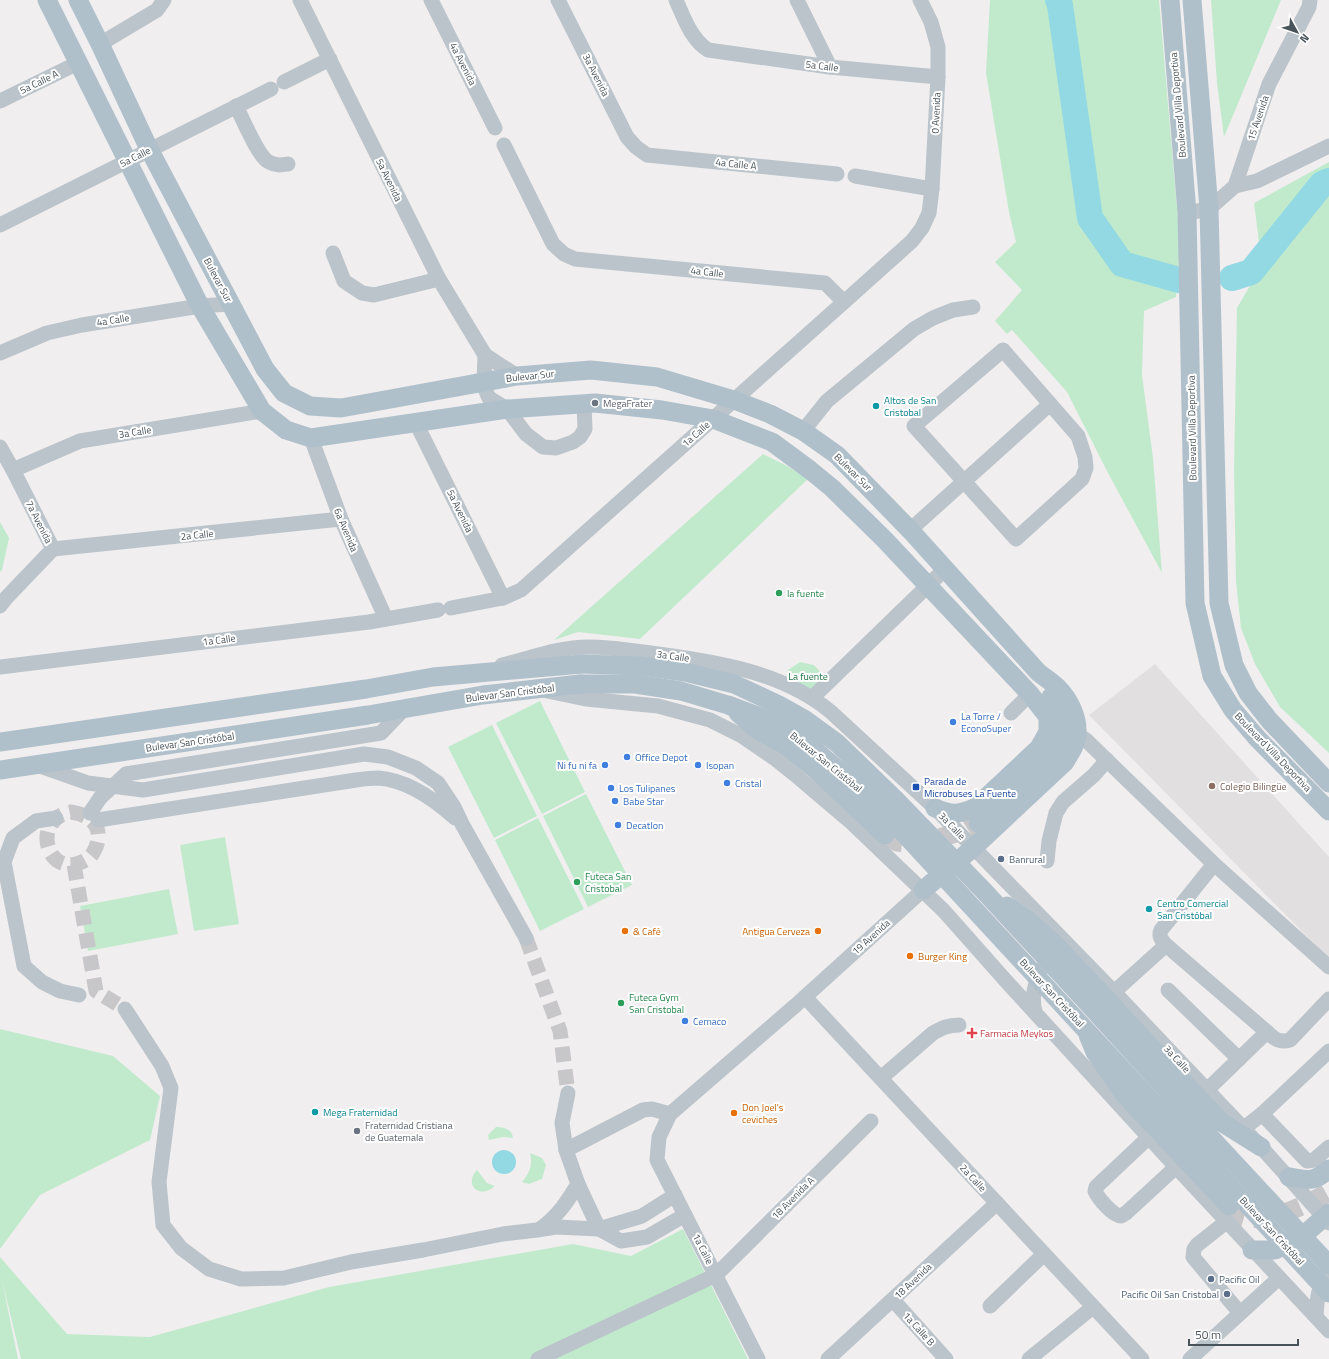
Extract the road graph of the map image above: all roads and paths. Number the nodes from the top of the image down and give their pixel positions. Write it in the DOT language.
graph roads {
  1 [pos="47,0"];
  2 [pos="78,0"];
  3 [pos="164,0"];
  4 [pos="300,0"];
  5 [pos="431,0"];
  6 [pos="558,0"];
  7 [pos="676,0"];
  8 [pos="797,0"];
  9 [pos="920,0"];
  10 [pos="1170,0"];
  11 [pos="1192,0"];
  12 [pos="1310,0"];
  13 [pos="100,44"];
  14 [pos="330,59"];
  15 [pos="78,63"];
  16 [pos="830,67"];
  17 [pos="938,76"];
  18 [pos="0,101"];
  19 [pos="236,106"];
  20 [pos="495,128"];
  21 [pos="504,145"];
  22 [pos="1329,146"];
  23 [pos="636,147"];
  24 [pos="149,149"];
  25 [pos="128,161"];
  26 [pos="288,164"];
  27 [pos="837,174"];
  28 [pos="855,176"];
  29 [pos="1235,186"];
  30 [pos="932,189"];
  31 [pos="1209,209"];
  32 [pos="1187,213"];
  33 [pos="0,225"];
  34 [pos="922,228"];
  35 [pos="333,253"];
  36 [pos="439,279"];
  37 [pos="844,302"];
  38 [pos="230,304"];
  39 [pos="200,306"];
  40 [pos="973,307"];
  41 [pos="0,353"];
  42 [pos="485,355"];
  43 [pos="517,376"];
  44 [pos="484,382"];
  45 [pos="734,400"];
  46 [pos="584,404"];
  47 [pos="1050,404"];
  48 [pos="507,409"];
  49 [pos="262,411"];
  50 [pos="712,419"];
  51 [pos="416,423"];
  52 [pos="803,431"];
  53 [pos="311,438"];
  54 [pos="0,447"];
  55 [pos="13,470"];
  56 [pos="964,481"];
  57 [pos="340,519"];
  58 [pos="910,530"];
  59 [pos="53,549"];
  60 [pos="945,569"];
  61 [pos="927,585"];
  62 [pos="503,598"];
  63 [pos="0,606"];
  64 [pos="386,619"];
  65 [pos="0,668"];
  66 [pos="1038,672"];
  67 [pos="465,674"];
  68 [pos="538,690"];
  69 [pos="1030,694"];
  70 [pos="812,698"];
  71 [pos="728,705"];
  72 [pos="404,708"];
  73 [pos="831,712"];
  74 [pos="1011,713"];
  75 [pos="1077,734"];
  76 [pos="0,742"];
  77 [pos="1107,760"];
  78 [pos="34,764"];
  79 [pos="0,770"];
  80 [pos="799,778"];
  81 [pos="1329,783"];
  82 [pos="935,808"];
  83 [pos="1329,811"];
  84 [pos="56,818"];
  85 [pos="978,823"];
  86 [pos="462,824"];
  87 [pos="885,835"];
  88 [pos="973,848"];
  89 [pos="1047,861"];
  90 [pos="1214,864"];
  91 [pos="923,890"];
  92 [pos="983,890"];
  93 [pos="526,938"];
  94 [pos="1166,945"];
  95 [pos="1075,952"];
  96 [pos="1329,966"];
  97 [pos="1168,990"];
  98 [pos="1114,992"];
  99 [pos="79,995"];
  100 [pos="805,997"];
  101 [pos="1329,999"];
  102 [pos="125,1009"];
  103 [pos="1035,1012"];
  104 [pos="959,1025"];
  105 [pos="1085,1028"];
  106 [pos="1267,1032"];
  107 [pos="1329,1051"];
  108 [pos="1239,1059"];
  109 [pos="880,1078"];
  110 [pos="1207,1090"];
  111 [pos="568,1093"];
  112 [pos="670,1114"];
  113 [pos="1262,1114"];
  114 [pos="871,1121"];
  115 [pos="1243,1129"];
  116 [pos="659,1137"];
  117 [pos="1149,1137"];
  118 [pos="1260,1147"];
  119 [pos="1329,1147"];
  120 [pos="566,1150"];
  121 [pos="1176,1167"];
  122 [pos="1329,1169"];
  123 [pos="1289,1177"];
  124 [pos="578,1184"];
  125 [pos="675,1195"];
  126 [pos="997,1203"];
  127 [pos="685,1214"];
  128 [pos="1228,1214"];
  129 [pos="1327,1218"];
  130 [pos="599,1229"];
  131 [pos="537,1230"];
  132 [pos="1252,1250"];
  133 [pos="1044,1254"];
  134 [pos="1329,1265"];
  135 [pos="1329,1269"];
  136 [pos="716,1275"];
  137 [pos="1279,1278"];
  138 [pos="1329,1293"];
  139 [pos="892,1300"];
  140 [pos="990,1306"];
  141 [pos="1093,1306"];
  142 [pos="1240,1313"];
  143 [pos="1316,1317"];
  144 [pos="1329,1331"];
  145 [pos="538,1359"];
  146 [pos="758,1359"];
  147 [pos="828,1359"];
  148 [pos="946,1359"];
  149 [pos="1029,1359"];
  150 [pos="1142,1359"];
  151 [pos="1190,1359"];
  1 -- 15 [label="main road"];
  2 -- 13 [label="main road, Bulevar Sur"];
  3 -- 13 [label="street"];
  4 -- 14 [label="street, 5a Avenida"];
  5 -- 20 [label="street, 4a Avenida"];
  6 -- 23 [label="street, 3a Avenida"];
  7 -- 16 [label="street, 5a Calle"];
  8 -- 16 [label="street"];
  9 -- 17 [label="street, 0 Avenida"];
  10 -- 32 [label="main road, Boulevard Villa Deportiva"];
  11 -- 31 [label="main road, Boulevard Villa Deportiva"];
  12 -- 29 [label="street, 15 Avenida"];
  13 -- 24 [label="main road, Bulevar Sur"];
  14 -- 19 [label="street, 5a Calle"];
  14 -- 36 [label="street, 5a Avenida"];
  15 -- 18 [label="street, 5a Calle A"];
  15 -- 25 [label="main road"];
  16 -- 17 [label="street, 5a Calle"];
  17 -- 30 [label="street, 0 Avenida"];
  19 -- 24 [label="street, 5a Calle"];
  19 -- 26 [label="street"];
  21 -- 37 [label="street, 4a Calle"];
  22 -- 29 [label="street"];
  23 -- 27 [label="street, 4a Calle A"];
  24 -- 25 [label="street, 5a Calle"];
  24 -- 38 [label="main road, Bulevar Sur"];
  25 -- 33 [label="street, 5a Calle"];
  25 -- 39 [label="main road"];
  28 -- 30 [label="street"];
  29 -- 31 [label="street"];
  30 -- 34 [label="street, 0 Avenida"];
  31 -- 32 [label="street"];
  31 -- 81 [label="main road, Boulevard Villa Deportiva"];
  32 -- 83 [label="main road, Boulevard Villa Deportiva"];
  34 -- 37 [label="street, 1a Calle"];
  35 -- 36 [label="street"];
  36 -- 42 [label="street, 5a Avenida"];
  37 -- 45 [label="street, 1a Calle"];
  38 -- 39 [label="street, 4a Calle"];
  38 -- 44 [label="main road, Bulevar Sur"];
  39 -- 41 [label="street, 4a Calle"];
  39 -- 49 [label="main road"];
  40 -- 52 [label="street"];
  42 -- 43 [label="street, 5a Avenida"];
  42 -- 44 [label="street"];
  43 -- 44 [label="main road, Bulevar Sur"];
  43 -- 45 [label="main road, Bulevar Sur"];
  44 -- 48 [label="street"];
  45 -- 50 [label="street, 1a Calle"];
  45 -- 52 [label="main road, Bulevar Sur"];
  46 -- 48 [label="main road"];
  46 -- 48 [label="street"];
  46 -- 50 [label="main road"];
  47 -- 56 [label="street"];
  47 -- 56 [label="street"];
  47 -- 56 [label="street"];
  48 -- 51 [label="main road"];
  49 -- 53 [label="main road"];
  49 -- 55 [label="street, 3a Calle"];
  50 -- 61 [label="main road"];
  50 -- 62 [label="street, 1a Calle"];
  51 -- 53 [label="main road"];
  51 -- 62 [label="street, 5a Avenida"];
  52 -- 58 [label="main road, Bulevar Sur"];
  53 -- 57 [label="street, 6a Avenida"];
  54 -- 55 [label="street, 7a Avenida"];
  55 -- 59 [label="street, 7a Avenida"];
  56 -- 58 [label="street"];
  57 -- 59 [label="street, 2a Calle"];
  57 -- 64 [label="street, 6a Avenida"];
  58 -- 60 [label="main road, Bulevar Sur"];
  59 -- 63 [label="street, 7a Avenida"];
  60 -- 61 [label="street"];
  60 -- 66 [label="main road, Bulevar Sur"];
  61 -- 69 [label="main road"];
  61 -- 70 [label="street"];
  62 -- 64 [label="street, 1a Calle"];
  64 -- 65 [label="street, 1a Calle"];
  66 -- 75 [label="main road, Bulevar Sur"];
  66 -- 85 [label="main road"];
  67 -- 70 [label="street, 3a Calle"];
  67 -- 76 [label="main road, Bulevar San Cristóbal"];
  67 -- 92 [label="main road, Bulevar San Cristóbal, bridge"];
  68 -- 71 [label="main road, Bulevar San Cristóbal, bridge"];
  68 -- 72 [label="main road, Bulevar San Cristóbal"];
  68 -- 80 [label="street"];
  69 -- 74 [label="street"];
  69 -- 82 [label="main road"];
  70 -- 73 [label="street, 3a Calle"];
  71 -- 87 [label="main road, bridge"];
  71 -- 105 [label="main road, Bulevar San Cristóbal, bridge"];
  72 -- 78 [label="main road, Bulevar San Cristóbal"];
  72 -- 86 [label="street, bridge"];
  73 -- 80 [label="street"];
  73 -- 82 [label="street, 3a Calle"];
  75 -- 77 [label="street"];
  75 -- 88 [label="main road, 19 Avenida"];
  77 -- 89 [label="street"];
  77 -- 90 [label="street"];
  78 -- 79 [label="main road, Bulevar San Cristóbal"];
  78 -- 86 [label="street"];
  80 -- 91 [label="street"];
  82 -- 88 [label="street, 3a Calle"];
  84 -- 99 [label="street"];
  86 -- 93 [label="street"];
  88 -- 91 [label="main road, 19 Avenida"];
  88 -- 95 [label="street, 3a Calle"];
  90 -- 94 [label="street"];
  90 -- 96 [label="street"];
  91 -- 100 [label="street, 19 Avenida"];
  91 -- 103 [label="street"];
  92 -- 118 [label="main road, bridge"];
  92 -- 134 [label="main road, Bulevar San Cristóbal, bridge"];
  94 -- 98 [label="street"];
  94 -- 106 [label="street"];
  95 -- 98 [label="street, 3a Calle"];
  95 -- 103 [label="street"];
  97 -- 108 [label="street"];
  98 -- 110 [label="street, 3a Calle"];
  100 -- 109 [label="street, 2a Calle"];
  100 -- 112 [label="street, 19 Avenida"];
  101 -- 106 [label="street"];
  102 -- 131 [label="street"];
  103 -- 117 [label="street"];
  104 -- 109 [label="street"];
  105 -- 128 [label="main road, bridge"];
  105 -- 138 [label="main road, Bulevar San Cristóbal, bridge"];
  106 -- 108 [label="street"];
  107 -- 113 [label="street"];
  108 -- 110 [label="street"];
  109 -- 126 [label="street, 2a Calle"];
  110 -- 115 [label="street, 3a Calle"];
  111 -- 120 [label="street"];
  112 -- 116 [label="street, 19 Avenida"];
  112 -- 120 [label="street"];
  113 -- 115 [label="street"];
  113 -- 119 [label="street"];
  114 -- 136 [label="street, 18 Avenida A"];
  115 -- 118 [label="street, 3a Calle"];
  116 -- 125 [label="street, 1a Calle"];
  117 -- 121 [label="street"];
  117 -- 121 [label="street"];
  118 -- 123 [label="street, 3a Calle"];
  120 -- 124 [label="street"];
  121 -- 128 [label="street"];
  122 -- 123 [label="main road"];
  123 -- 129 [label="street, 3a Calle"];
  124 -- 130 [label="street"];
  124 -- 131 [label="street"];
  125 -- 127 [label="street, 1a Calle"];
  125 -- 130 [label="street"];
  126 -- 133 [label="street, 2a Calle"];
  126 -- 139 [label="street, 18 Avenida"];
  127 -- 130 [label="street"];
  127 -- 136 [label="street, 1a Calle"];
  128 -- 132 [label="street"];
  128 -- 142 [label="street"];
  129 -- 132 [label="main road"];
  130 -- 131 [label="street"];
  132 -- 137 [label="street"];
  133 -- 140 [label="street"];
  133 -- 141 [label="street, 2a Calle"];
  135 -- 143 [label="street"];
  136 -- 145 [label="street, 18 Avenida A"];
  136 -- 146 [label="street, 1a Calle"];
  137 -- 142 [label="street"];
  137 -- 143 [label="street"];
  139 -- 147 [label="street, 18 Avenida"];
  139 -- 148 [label="street, 1a Calle B"];
  141 -- 149 [label="street"];
  141 -- 150 [label="street, 2a Calle"];
  142 -- 151 [label="street"];
  143 -- 144 [label="street"];
}
